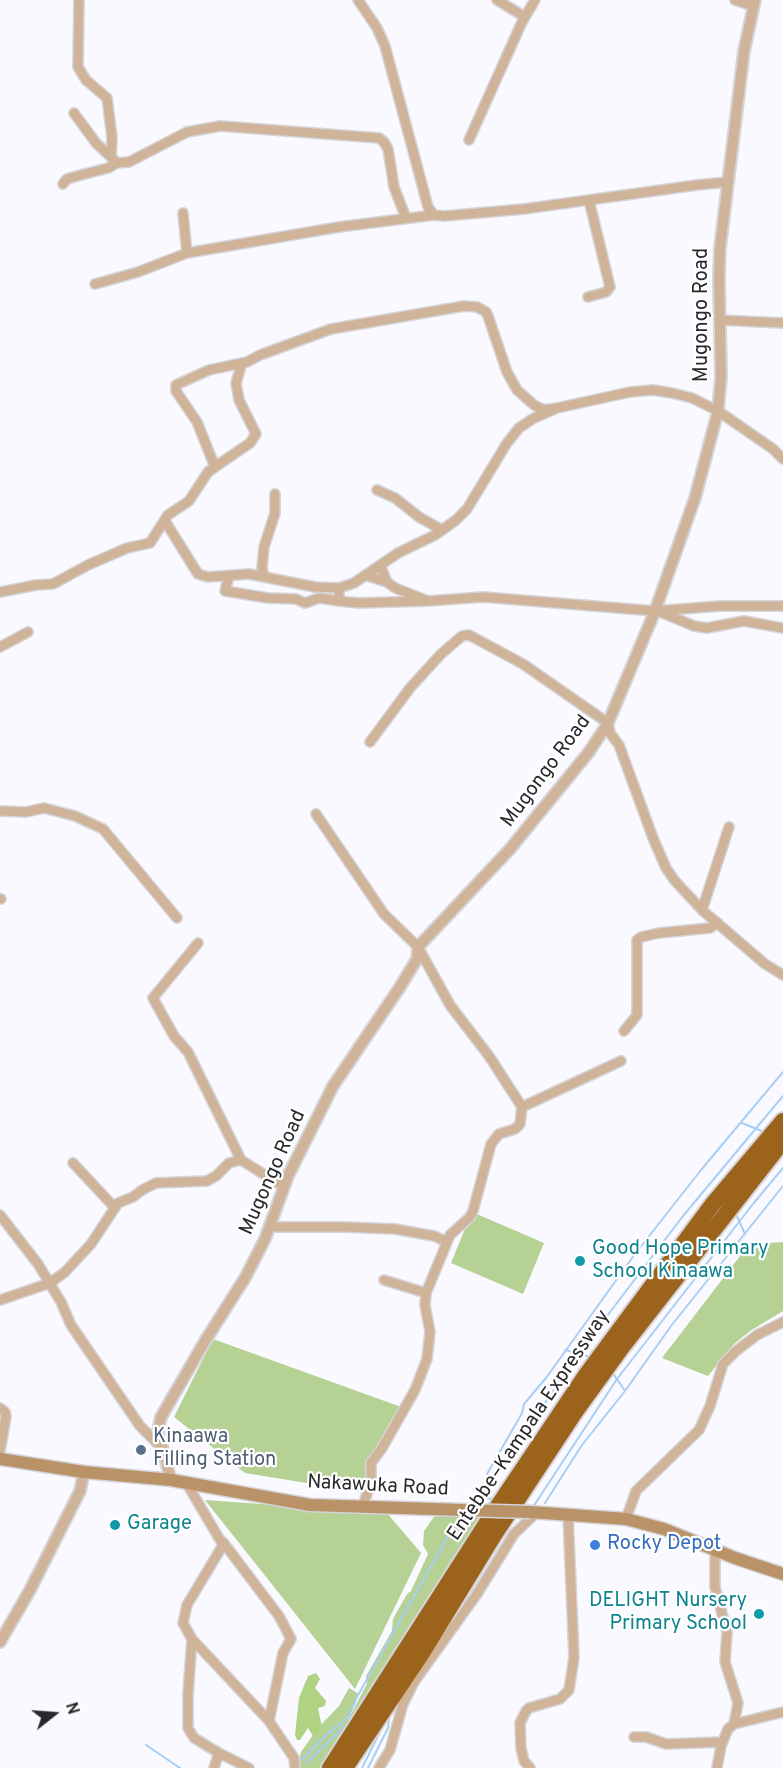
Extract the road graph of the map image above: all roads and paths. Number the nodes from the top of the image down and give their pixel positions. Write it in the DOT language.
graph roads {
  1 [pos="79,0"];
  2 [pos="358,0"];
  3 [pos="497,0"];
  4 [pos="535,0"];
  5 [pos="735,0"];
  6 [pos="754,3"];
  7 [pos="525,17"];
  8 [pos="74,113"];
  9 [pos="469,140"];
  10 [pos="114,160"];
  11 [pos="728,182"];
  12 [pos="63,183"];
  13 [pos="589,200"];
  14 [pos="183,213"];
  15 [pos="434,215"];
  16 [pos="406,218"];
  17 [pos="187,253"];
  18 [pos="95,284"];
  19 [pos="588,297"];
  20 [pos="719,320"];
  21 [pos="783,323"];
  22 [pos="242,363"];
  23 [pos="557,408"];
  24 [pos="718,411"];
  25 [pos="783,459"];
  26 [pos="215,467"];
  27 [pos="377,490"];
  28 [pos="275,494"];
  29 [pos="165,521"];
  30 [pos="442,530"];
  31 [pos="380,565"];
  32 [pos="365,575"];
  33 [pos="229,576"];
  34 [pos="264,576"];
  35 [pos="391,585"];
  36 [pos="339,588"];
  37 [pos="0,592"];
  38 [pos="339,601"];
  39 [pos="428,601"];
  40 [pos="391,602"];
  41 [pos="783,606"];
  42 [pos="655,611"];
  43 [pos="783,628"];
  44 [pos="28,632"];
  45 [pos="0,647"];
  46 [pos="608,723"];
  47 [pos="370,742"];
  48 [pos="0,811"];
  49 [pos="316,814"];
  50 [pos="729,827"];
  51 [pos="702,910"];
  52 [pos="177,918"];
  53 [pos="718,923"];
  54 [pos="198,943"];
  55 [pos="418,946"];
  56 [pos="782,971"];
  57 [pos="624,1031"];
  58 [pos="621,1061"];
  59 [pos="522,1107"];
  60 [pos="783,1121"];
  61 [pos="783,1141"];
  62 [pos="241,1160"];
  63 [pos="73,1163"];
  64 [pos="284,1187"];
  65 [pos="115,1208"];
  66 [pos="0,1215"];
  67 [pos="270,1227"];
  68 [pos="447,1242"];
  69 [pos="384,1280"];
  70 [pos="50,1283"];
  71 [pos="426,1293"];
  72 [pos="0,1300"];
  73 [pos="783,1322"];
  74 [pos="0,1408"];
  75 [pos="161,1447"];
  76 [pos="0,1451"];
  77 [pos="0,1459"];
  78 [pos="84,1472"];
  79 [pos="171,1480"];
  80 [pos="187,1484"];
  81 [pos="362,1508"];
  82 [pos="533,1513"];
  83 [pos="568,1515"];
  84 [pos="626,1519"];
  85 [pos="223,1542"];
  86 [pos="715,1550"];
  87 [pos="783,1574"];
  88 [pos="192,1639"];
  89 [pos="0,1642"];
  90 [pos="783,1712"];
  91 [pos="269,1721"];
  92 [pos="734,1724"];
  93 [pos="634,1737"];
  94 [pos="722,1742"];
  95 [pos="219,1753"];
  96 [pos="214,1768"];
  97 [pos="249,1768"];
  98 [pos="295,1768"];
  99 [pos="330,1768"];
  100 [pos="345,1768"];
  101 [pos="379,1768"];
  102 [pos="530,1768"];
  103 [pos="717,1768"];
  1 -- 10 [label="street"];
  2 -- 15 [label="street"];
  3 -- 7 [label="street"];
  4 -- 7 [label="street"];
  5 -- 6 [label="street"];
  6 -- 11 [label="street, Mugongo Road"];
  7 -- 9 [label="street"];
  8 -- 10 [label="street"];
  10 -- 12 [label="street"];
  10 -- 16 [label="street"];
  11 -- 13 [label="street"];
  11 -- 20 [label="street, Mugongo Road"];
  13 -- 15 [label="street"];
  13 -- 19 [label="street"];
  14 -- 17 [label="street"];
  15 -- 16 [label="street"];
  16 -- 17 [label="street"];
  17 -- 18 [label="street"];
  20 -- 21 [label="street"];
  20 -- 24 [label="street, Mugongo Road"];
  22 -- 23 [label="street"];
  22 -- 26 [label="street"];
  22 -- 26 [label="street"];
  23 -- 24 [label="street"];
  23 -- 30 [label="street"];
  24 -- 25 [label="street"];
  24 -- 42 [label="street, Mugongo Road"];
  26 -- 29 [label="street"];
  27 -- 30 [label="street"];
  28 -- 34 [label="street"];
  29 -- 33 [label="street"];
  29 -- 37 [label="street"];
  30 -- 31 [label="street"];
  31 -- 32 [label="street"];
  31 -- 35 [label="street"];
  32 -- 35 [label="street"];
  32 -- 36 [label="street"];
  33 -- 34 [label="street"];
  33 -- 38 [label="street"];
  34 -- 36 [label="street"];
  35 -- 39 [label="street"];
  35 -- 40 [label="street"];
  36 -- 38 [label="street"];
  38 -- 40 [label="street"];
  39 -- 40 [label="street"];
  39 -- 42 [label="street"];
  41 -- 42 [label="street"];
  42 -- 43 [label="street"];
  42 -- 46 [label="street, Mugongo Road"];
  44 -- 45 [label="street"];
  46 -- 47 [label="street"];
  46 -- 51 [label="street"];
  46 -- 55 [label="street, Mugongo Road"];
  48 -- 52 [label="street"];
  49 -- 55 [label="street"];
  50 -- 51 [label="street"];
  51 -- 53 [label="street"];
  53 -- 56 [label="street"];
  53 -- 57 [label="street"];
  54 -- 62 [label="street"];
  55 -- 59 [label="street"];
  55 -- 64 [label="street, Mugongo Road"];
  58 -- 59 [label="street"];
  59 -- 68 [label="street"];
  60 -- 99 [label="highway, Entebbe–Kampala Expressway"];
  61 -- 100 [label="highway, Entebbe–Kampala Expressway"];
  62 -- 64 [label="street"];
  62 -- 65 [label="street"];
  63 -- 65 [label="street"];
  64 -- 67 [label="street, Mugongo Road"];
  65 -- 70 [label="street"];
  66 -- 70 [label="street"];
  67 -- 68 [label="street"];
  67 -- 75 [label="street, Mugongo Road"];
  68 -- 71 [label="street"];
  69 -- 71 [label="street"];
  70 -- 72 [label="street"];
  70 -- 75 [label="street"];
  71 -- 81 [label="street"];
  73 -- 84 [label="street"];
  74 -- 76 [label="street"];
  75 -- 79 [label="street, Mugongo Road"];
  77 -- 78 [label="main road, Nakawuka Road"];
  78 -- 79 [label="main road, Nakawuka Road"];
  78 -- 89 [label="street"];
  79 -- 80 [label="main road, Nakawuka Road"];
  80 -- 81 [label="main road, Nakawuka Road"];
  80 -- 85 [label="street"];
  81 -- 82 [label="main road, Nakawuka Road, bridge"];
  82 -- 83 [label="main road, Nakawuka Road"];
  82 -- 101 [label="street"];
  83 -- 84 [label="main road, Nakawuka Road"];
  83 -- 102 [label="street"];
  84 -- 86 [label="main road, Nakawuka Road"];
  85 -- 88 [label="street"];
  85 -- 91 [label="street"];
  86 -- 87 [label="main road, Nakawuka Road"];
  86 -- 92 [label="street"];
  88 -- 91 [label="street"];
  88 -- 95 [label="street"];
  90 -- 92 [label="street"];
  91 -- 98 [label="street"];
  92 -- 94 [label="street"];
  93 -- 94 [label="street"];
  94 -- 103 [label="street"];
  95 -- 96 [label="street"];
  95 -- 97 [label="street"];
}
